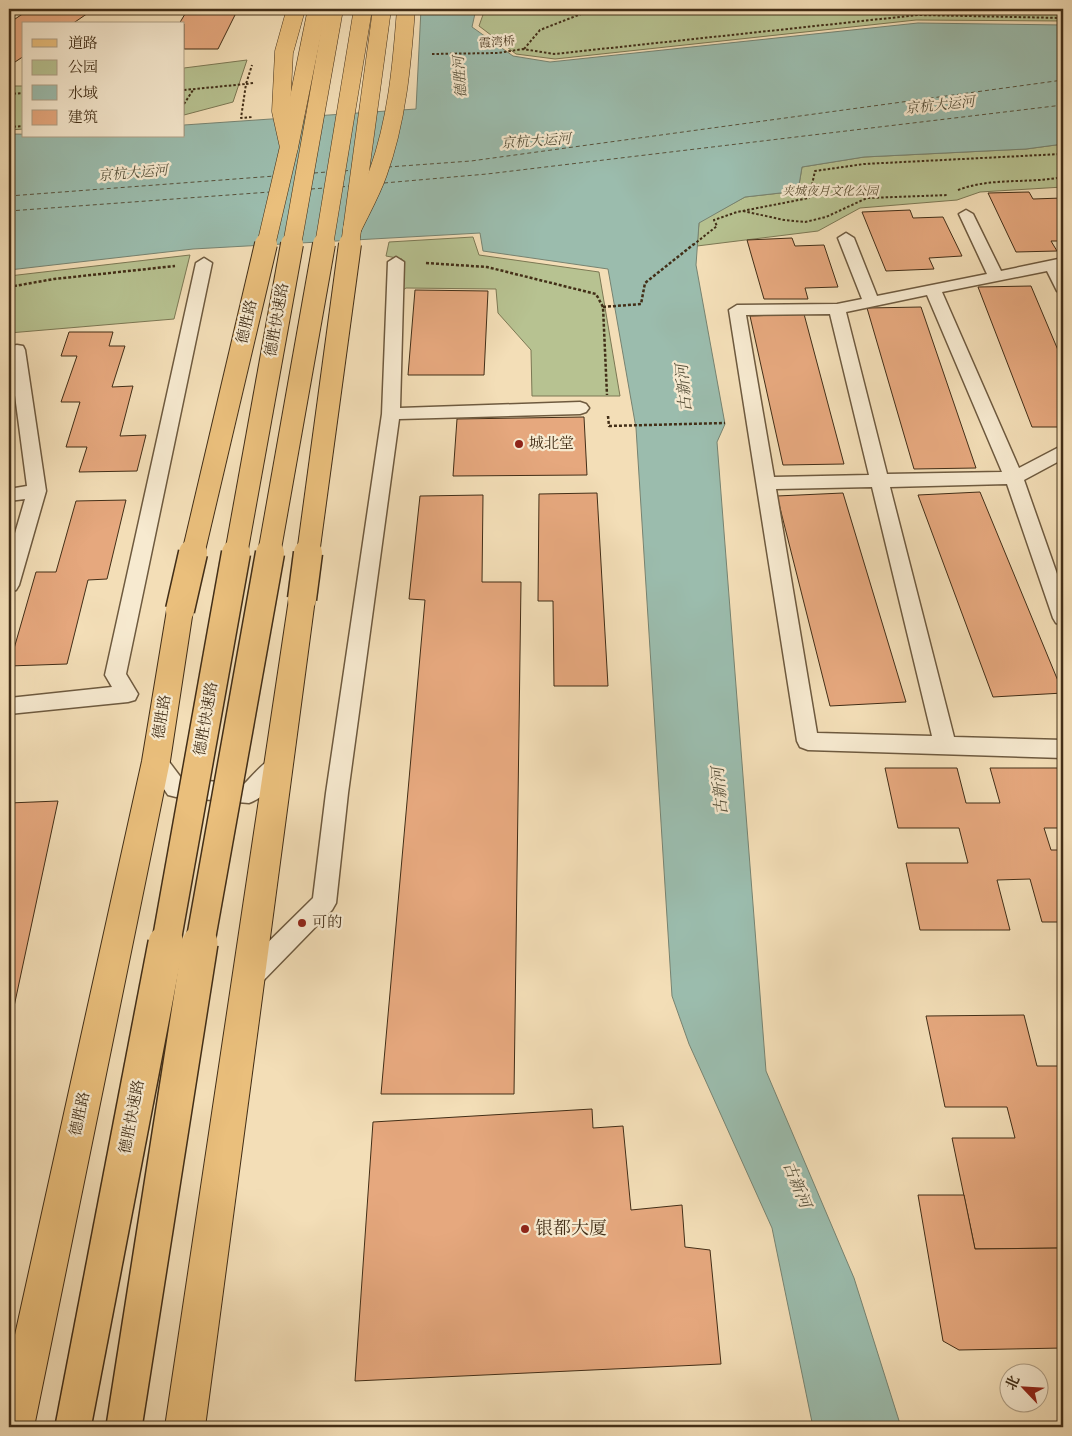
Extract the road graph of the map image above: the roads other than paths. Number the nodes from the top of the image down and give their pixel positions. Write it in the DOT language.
graph roads {
  1 [pos="296,9"];
  2 [pos="317,9"];
  3 [pos="334,9"];
  4 [pos="364,9"];
  5 [pos="382,9"];
  6 [pos="406,9"];
  7 [pos="289,147"];
  8 [pos="966,214"];
  9 [pos="352,229"];
  10 [pos="846,238"];
  11 [pos="396,262"];
  12 [pos="204,263"];
  13 [pos="1058,264"];
  14 [pos="996,277"];
  15 [pos="1063,288"];
  16 [pos="934,290"];
  17 [pos="871,302"];
  18 [pos="837,309"];
  19 [pos="17,350"];
  20 [pos="580,408"];
  21 [pos="391,414"];
  22 [pos="1063,451"];
  23 [pos="1014,478"];
  24 [pos="880,482"];
  25 [pos="766,483"];
  26 [pos="37,491"];
  27 [pos="9,495"];
  28 [pos="9,585"];
  29 [pos="1063,618"];
  30 [pos="9,706"];
  31 [pos="945,745"];
  32 [pos="1063,749"];
  33 [pos="156,761"];
  34 [pos="278,764"];
  35 [pos="249,978"];
  36 [pos="14,1427"];
  37 [pos="73,1427"];
  38 [pos="124,1427"];
  39 [pos="186,1427"];
  1 -- 7 [label="main road, bridge"];
  2 -- 7 [label="main road, 德胜路, bridge"];
  3 -- 37 [label="main road, 德胜快速路, bridge"];
  4 -- 38 [label="main road, bridge"];
  5 -- 9 [label="main road, bridge"];
  6 -- 9 [label="main road, bridge"];
  7 -- 33 [label="main road, 德胜路, bridge"];
  8 -- 14 [label="lane"];
  9 -- 34 [label="main road, bridge"];
  10 -- 17 [label="lane"];
  11 -- 21 [label="lane"];
  12 -- 30 [label="lane"];
  13 -- 14 [label="lane"];
  13 -- 15 [label="lane"];
  14 -- 16 [label="lane"];
  16 -- 17 [label="lane"];
  16 -- 23 [label="lane"];
  17 -- 18 [label="lane"];
  18 -- 24 [label="lane"];
  18 -- 25 [label="lane"];
  19 -- 26 [label="lane"];
  20 -- 21 [label="lane"];
  21 -- 35 [label="lane"];
  22 -- 23 [label="lane"];
  23 -- 24 [label="lane"];
  23 -- 29 [label="lane"];
  24 -- 25 [label="lane"];
  24 -- 31 [label="lane"];
  25 -- 31 [label="lane"];
  26 -- 27 [label="lane"];
  26 -- 28 [label="lane"];
  31 -- 32 [label="lane"];
  33 -- 34 [label="lane"];
  33 -- 36 [label="main road, 德胜路"];
  34 -- 35 [label="main road"];
  35 -- 39 [label="main road"];
}
